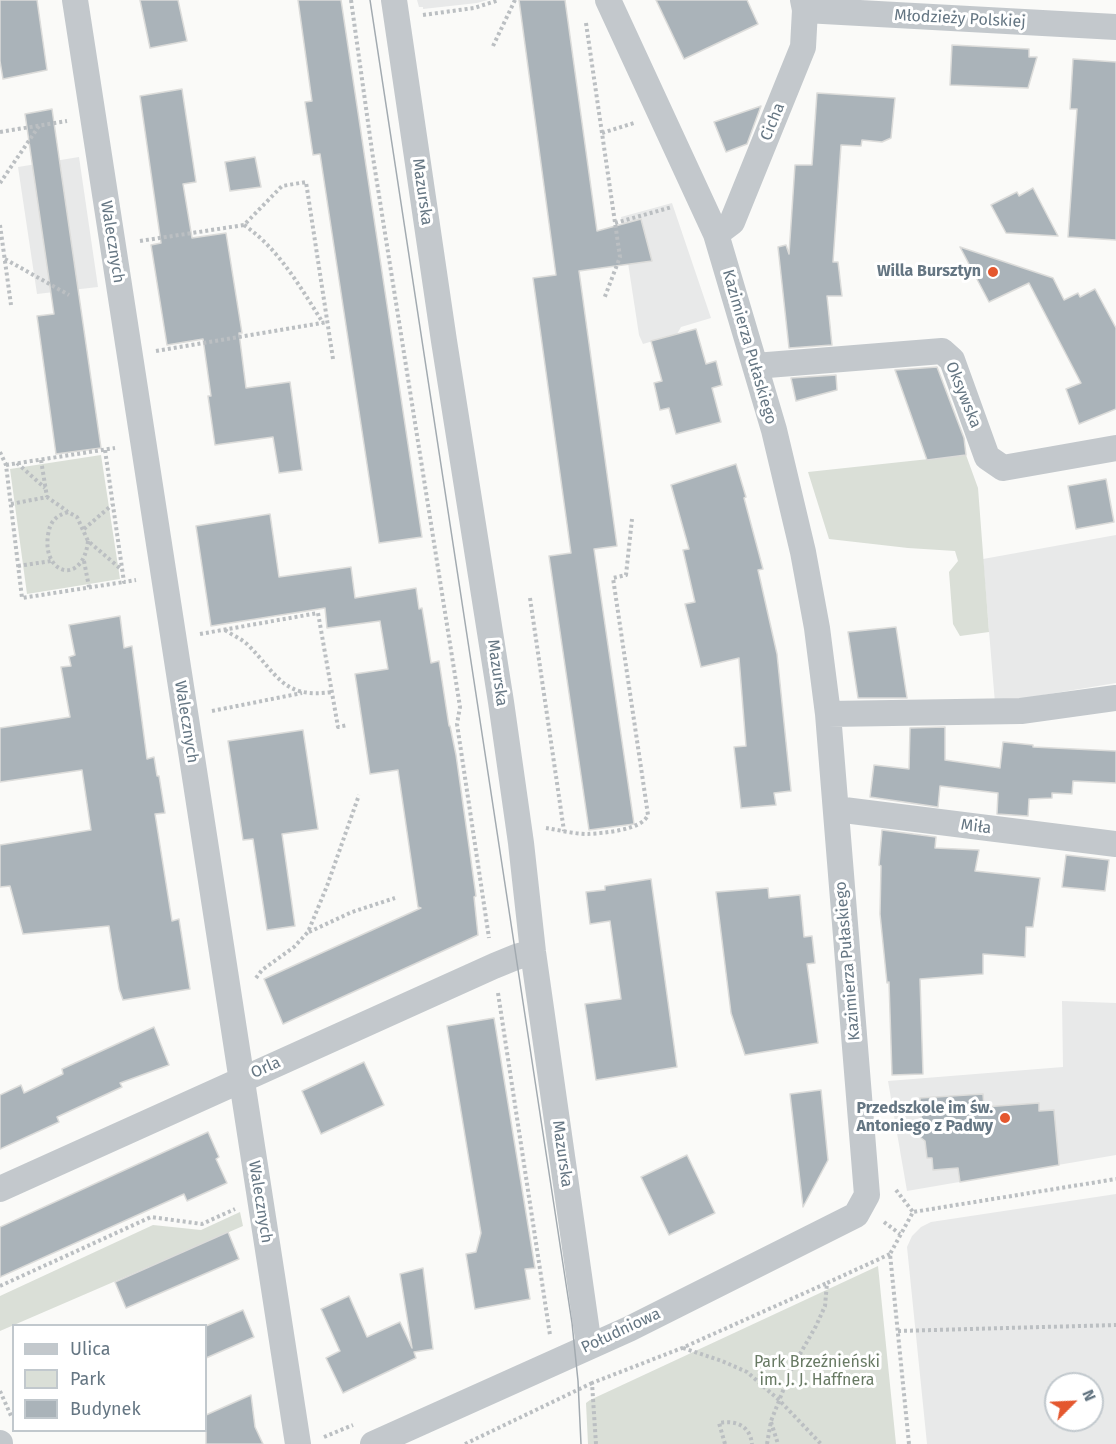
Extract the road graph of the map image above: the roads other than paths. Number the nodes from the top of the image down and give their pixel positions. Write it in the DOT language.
graph roads {
  1 [pos="75,0"];
  2 [pos="608,0"];
  3 [pos="804,5"];
  4 [pos="396,10"];
  5 [pos="1116,27"];
  6 [pos="716,234"];
  7 [pos="755,366"];
  8 [pos="1116,448"];
  9 [pos="1116,698"];
  10 [pos="828,714"];
  11 [pos="836,809"];
  12 [pos="1116,844"];
  13 [pos="533,952"];
  14 [pos="241,1079"];
  15 [pos="0,1189"];
  16 [pos="862,1206"];
  17 [pos="590,1346"];
  18 [pos="298,1444"];
  19 [pos="373,1444"];
  1 -- 14 [label="street, Walecznych"];
  2 -- 6 [label="street, Kazimierza Pułaskiego"];
  3 -- 5 [label="street, Młodzieży Polskiej"];
  3 -- 6 [label="street, Cicha"];
  4 -- 13 [label="street, Mazurska"];
  6 -- 7 [label="street, Kazimierza Pułaskiego"];
  7 -- 8 [label="street, Oksywska"];
  7 -- 10 [label="street, Kazimierza Pułaskiego"];
  9 -- 10 [label="street"];
  10 -- 11 [label="street, Kazimierza Pułaskiego"];
  11 -- 12 [label="street, Miła"];
  11 -- 16 [label="street, Kazimierza Pułaskiego"];
  13 -- 14 [label="street, Orla"];
  13 -- 17 [label="street, Mazurska"];
  14 -- 15 [label="street, Orla"];
  14 -- 18 [label="street, Walecznych"];
  16 -- 17 [label="street, Południowa"];
  17 -- 19 [label="street, Południowa"];
}
